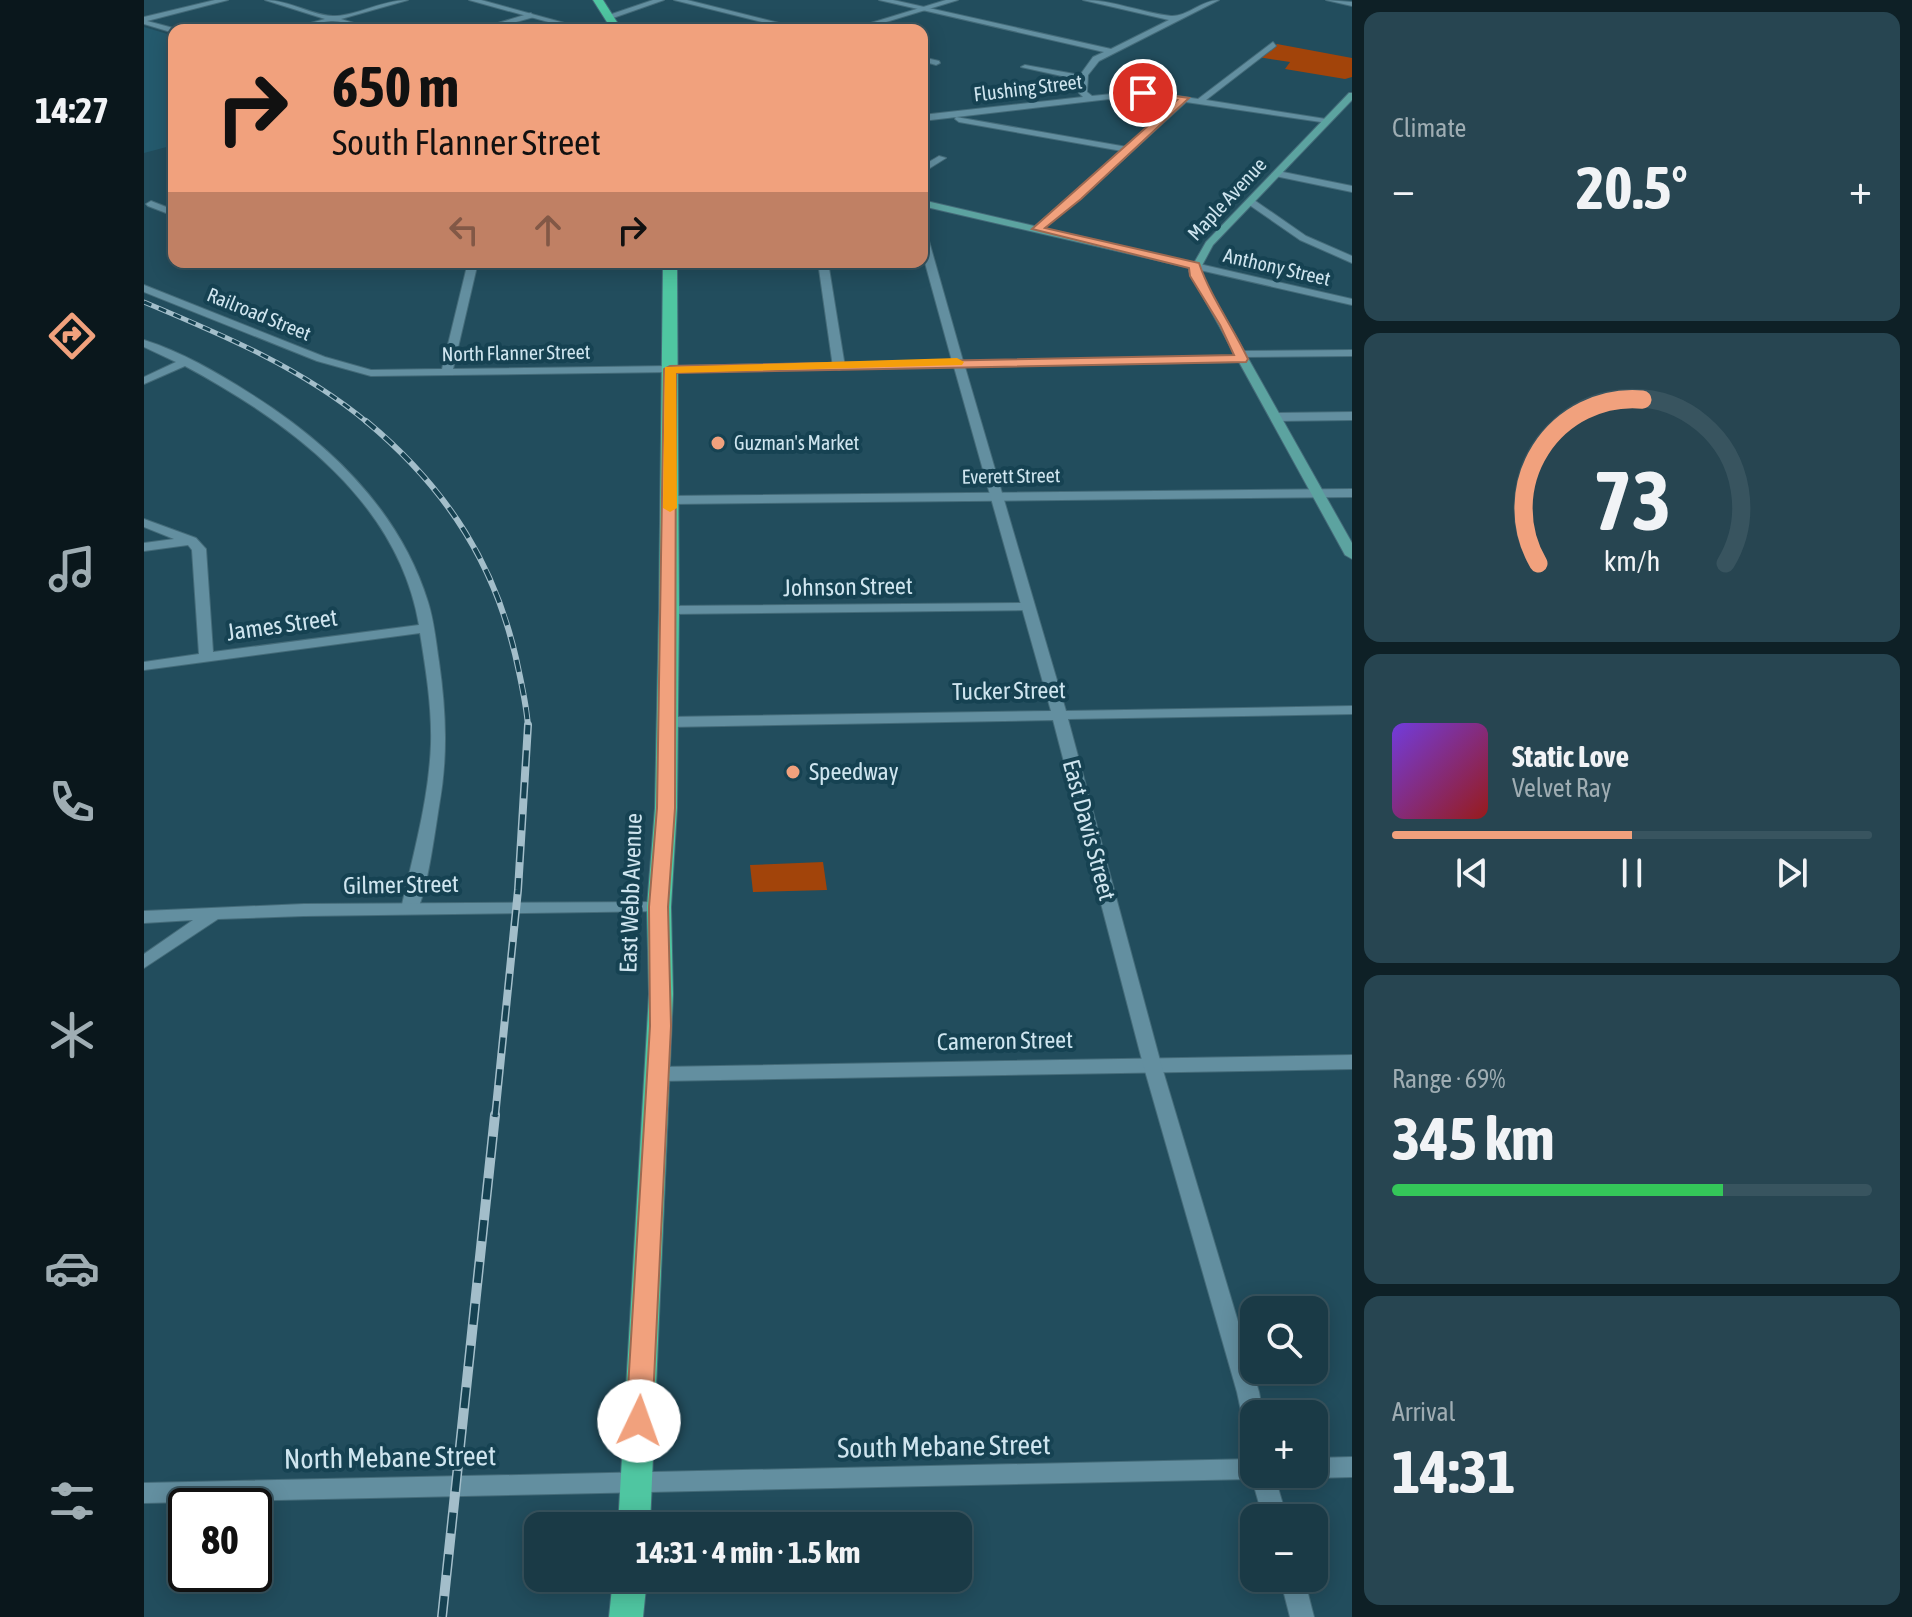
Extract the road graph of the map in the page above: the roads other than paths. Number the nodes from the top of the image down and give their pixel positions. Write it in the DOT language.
graph roads {
  1 [pos="224,0"];
  2 [pos="269,0"];
  3 [pos="404,0"];
  4 [pos="473,0"];
  5 [pos="598,0"];
  6 [pos="660,0"];
  7 [pos="678,0"];
  8 [pos="883,0"];
  9 [pos="954,0"];
  10 [pos="1087,0"];
  11 [pos="1215,0"];
  12 [pos="1330,0"];
  13 [pos="1352,4"];
  14 [pos="922,9"];
  15 [pos="531,15"];
  16 [pos="610,16"];
  17 [pos="336,18"];
  18 [pos="1176,19"];
  19 [pos="144,20"];
  20 [pos="313,24"];
  21 [pos="354,24"];
  22 [pos="500,24"];
  23 [pos="564,24"];
  24 [pos="614,24"];
  25 [pos="778,24"];
  26 [pos="872,24"];
  27 [pos="168,29"];
  28 [pos="1273,44"];
  29 [pos="1110,51"];
  30 [pos="928,61"];
  31 [pos="936,63"];
  32 [pos="1025,67"];
  33 [pos="1083,78"];
  34 [pos="1185,98"];
  35 [pos="1090,99"];
  36 [pos="1201,100"];
  37 [pos="1350,100"];
  38 [pos="928,116"];
  39 [pos="945,116"];
  40 [pos="1328,120"];
  41 [pos="1129,150"];
  42 [pos="942,158"];
  43 [pos="928,166"];
  44 [pos="1278,174"];
  45 [pos="1352,189"];
  46 [pos="1251,202"];
  47 [pos="151,204"];
  48 [pos="928,205"];
  49 [pos="163,209"];
  50 [pos="168,211"];
  51 [pos="144,215"];
  52 [pos="1037,229"];
  53 [pos="928,256"];
  54 [pos="1352,260"];
  55 [pos="1195,266"];
  56 [pos="472,268"];
  57 [pos="670,268"];
  58 [pos="824,268"];
  59 [pos="144,288"];
  60 [pos="1352,302"];
  61 [pos="144,343"];
  62 [pos="1352,353"];
  63 [pos="1241,357"];
  64 [pos="188,361"];
  65 [pos="957,362"];
  66 [pos="839,367"];
  67 [pos="670,369"];
  68 [pos="362,371"];
  69 [pos="447,371"];
  70 [pos="144,381"];
  71 [pos="1352,416"];
  72 [pos="1276,417"];
  73 [pos="1315,493"];
  74 [pos="1352,493"];
  75 [pos="996,496"];
  76 [pos="670,500"];
  77 [pos="144,523"];
  78 [pos="191,541"];
  79 [pos="144,547"];
  80 [pos="1352,555"];
  81 [pos="1027,607"];
  82 [pos="669,610"];
  83 [pos="426,628"];
  84 [pos="206,657"];
  85 [pos="144,666"];
  86 [pos="1352,710"];
  87 [pos="1058,714"];
  88 [pos="668,722"];
  89 [pos="659,907"];
  90 [pos="410,909"];
  91 [pos="214,914"];
  92 [pos="144,917"];
  93 [pos="144,962"];
  94 [pos="1352,1062"];
  95 [pos="1152,1064"];
  96 [pos="659,1074"];
  97 [pos="1248,1400"];
  98 [pos="1352,1467"];
  99 [pos="1328,1468"];
  100 [pos="1240,1469"];
  101 [pos="636,1484"];
  102 [pos="144,1493"];
  103 [pos="635,1512"];
  104 [pos="629,1592"];
  105 [pos="1296,1592"];
  106 [pos="626,1617"];
  107 [pos="1302,1617"];
  1 -- 19 [label="street"];
  2 -- 17 [label="street"];
  3 -- 17 [label="street"];
  4 -- 15 [label="street"];
  5 -- 16 [label="highway"];
  6 -- 16 [label="street"];
  7 -- 25 [label="street"];
  8 -- 14 [label="street"];
  9 -- 14 [label="street"];
  10 -- 18 [label="street"];
  11 -- 18 [label="street"];
  12 -- 13 [label="street"];
  14 -- 26 [label="street"];
  14 -- 29 [label="street"];
  15 -- 22 [label="street"];
  15 -- 23 [label="street"];
  16 -- 24 [label="highway"];
  17 -- 20 [label="street"];
  17 -- 21 [label="street"];
  18 -- 29 [label="street"];
  19 -- 27 [label="street"];
  28 -- 36 [label="street"];
  29 -- 33 [label="street"];
  30 -- 31 [label="street"];
  32 -- 33 [label="street"];
  33 -- 35 [label="street"];
  34 -- 35 [label="street, Flushing Street"];
  34 -- 36 [label="street, Flushing Street"];
  34 -- 41 [label="street"];
  35 -- 39 [label="street, Flushing Street"];
  36 -- 40 [label="street, Flushing Street"];
  37 -- 40 [label="main road, Maple Avenue"];
  38 -- 39 [label="street, Flushing Street"];
  39 -- 41 [label="street"];
  40 -- 44 [label="main road, Maple Avenue"];
  41 -- 52 [label="street"];
  42 -- 43 [label="street"];
  44 -- 45 [label="street"];
  44 -- 46 [label="main road, Maple Avenue"];
  46 -- 54 [label="street"];
  46 -- 55 [label="main road, Maple Avenue"];
  47 -- 49 [label="street"];
  48 -- 52 [label="main road"];
  49 -- 50 [label="street"];
  49 -- 51 [label="street"];
  52 -- 55 [label="main road"];
  53 -- 65 [label="street, East Davis Street"];
  55 -- 60 [label="street, Anthony Street"];
  55 -- 63 [label="main road, Maple Avenue"];
  56 -- 69 [label="street"];
  57 -- 67 [label="highway, East Webb Avenue"];
  58 -- 66 [label="street"];
  59 -- 68 [label="street, Railroad Street"];
  61 -- 64 [label="street"];
  62 -- 63 [label="street, North Flanner Street"];
  63 -- 65 [label="street, North Flanner Street"];
  63 -- 72 [label="main road, Maple Avenue"];
  64 -- 70 [label="street"];
  64 -- 83 [label="street"];
  65 -- 66 [label="street, North Flanner Street"];
  65 -- 75 [label="street, East Davis Street"];
  66 -- 67 [label="street, North Flanner Street"];
  67 -- 69 [label="street, North Flanner Street"];
  67 -- 76 [label="highway, East Webb Avenue"];
  68 -- 69 [label="street, North Flanner Street"];
  71 -- 72 [label="street"];
  72 -- 73 [label="main road, Maple Avenue"];
  73 -- 74 [label="street, Everett Street"];
  73 -- 75 [label="street, Everett Street"];
  73 -- 80 [label="main road, Maple Avenue"];
  75 -- 76 [label="street, Everett Street"];
  75 -- 81 [label="street, East Davis Street"];
  76 -- 82 [label="highway, East Webb Avenue"];
  77 -- 78 [label="street"];
  78 -- 79 [label="street"];
  78 -- 84 [label="street"];
  81 -- 82 [label="street, Johnson Street"];
  81 -- 87 [label="street, East Davis Street"];
  82 -- 88 [label="highway, East Webb Avenue"];
  83 -- 84 [label="street, James Street"];
  83 -- 90 [label="street"];
  84 -- 85 [label="street, James Street"];
  86 -- 87 [label="street, Tucker Street"];
  87 -- 88 [label="street, Tucker Street"];
  87 -- 95 [label="street, East Davis Street"];
  88 -- 89 [label="highway, East Webb Avenue"];
  89 -- 90 [label="street, Gilmer Street"];
  89 -- 96 [label="highway, East Webb Avenue"];
  90 -- 91 [label="street, Gilmer Street"];
  91 -- 92 [label="street, Gilmer Street"];
  91 -- 93 [label="street"];
  94 -- 95 [label="street, Cameron Street"];
  95 -- 96 [label="street, Cameron Street"];
  95 -- 97 [label="street, East Davis Street"];
  96 -- 101 [label="highway, East Webb Avenue"];
  98 -- 99 [label="street"];
  100 -- 101 [label="street, South Mebane Street"];
  101 -- 102 [label="street, North Mebane Street"];
  101 -- 103 [label="highway, East Webb Avenue"];
  104 -- 106 [label="highway"];
  105 -- 107 [label="street"];
}
